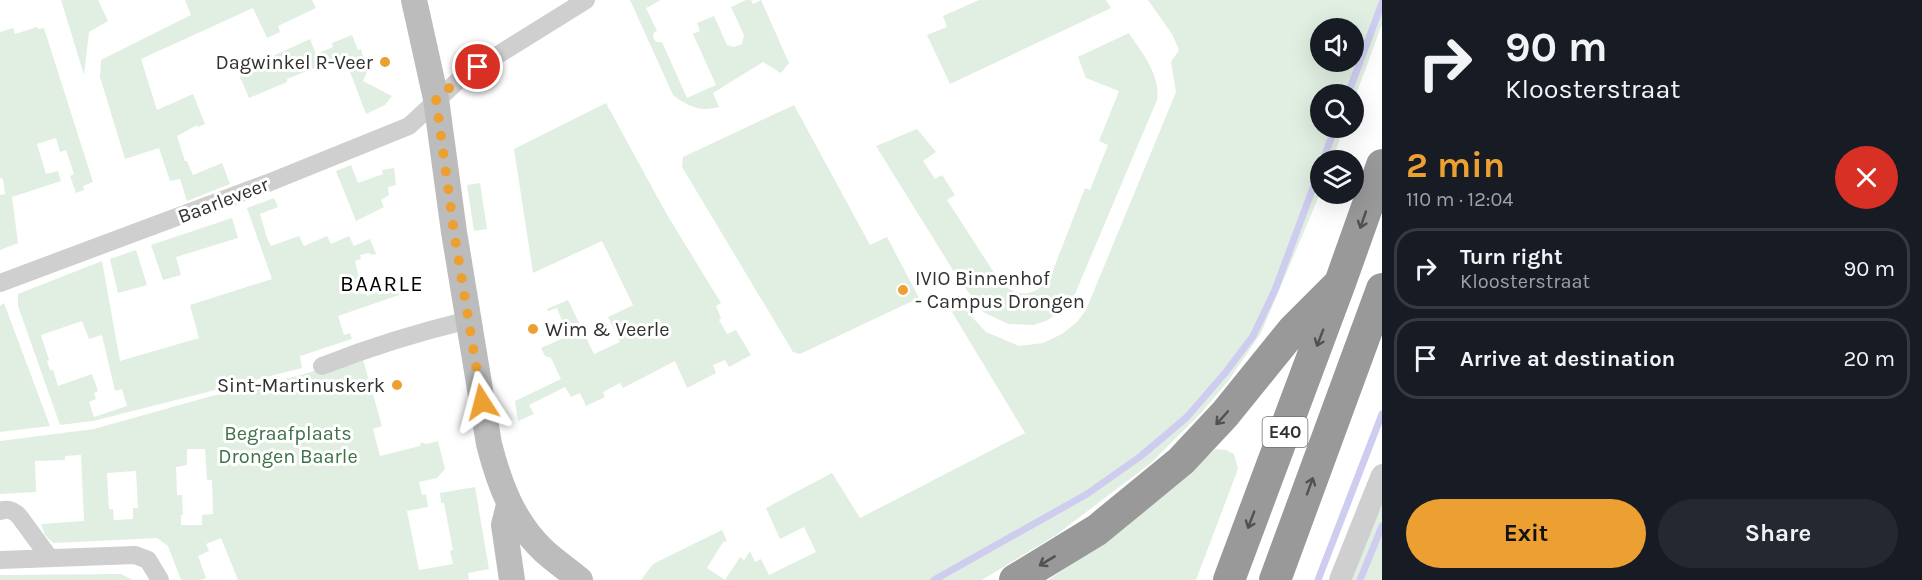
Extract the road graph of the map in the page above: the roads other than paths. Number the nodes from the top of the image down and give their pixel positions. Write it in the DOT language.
graph roads {
  1 [pos="414,0"];
  2 [pos="586,0"];
  3 [pos="436,99"];
  4 [pos="1382,165"];
  5 [pos="1341,283"];
  6 [pos="0,284"];
  7 [pos="1382,289"];
  8 [pos="469,320"];
  9 [pos="322,366"];
  10 [pos="1382,475"];
  11 [pos="509,505"];
  12 [pos="0,511"];
  13 [pos="49,557"];
  14 [pos="0,560"];
  15 [pos="160,580"];
  16 [pos="512,580"];
  17 [pos="580,580"];
  18 [pos="1015,580"];
  19 [pos="1229,580"];
  20 [pos="1275,580"];
  21 [pos="1340,580"];
  1 -- 3 [label="main road"];
  2 -- 3 [label="street, Baarleveer"];
  3 -- 6 [label="street, Baarleveer"];
  3 -- 8 [label="main road"];
  4 -- 5 [label="highway, E40, one-way"];
  5 -- 18 [label="highway, one-way"];
  5 -- 19 [label="highway, E40, one-way"];
  20 -- 7 [label="highway, E40, one-way"];
  8 -- 9 [label="street"];
  8 -- 11 [label="main road"];
  10 -- 21 [label="street"];
  11 -- 16 [label="main road"];
  11 -- 17 [label="main road"];
  12 -- 13 [label="street"];
  13 -- 14 [label="street"];
  13 -- 15 [label="street"];
}
